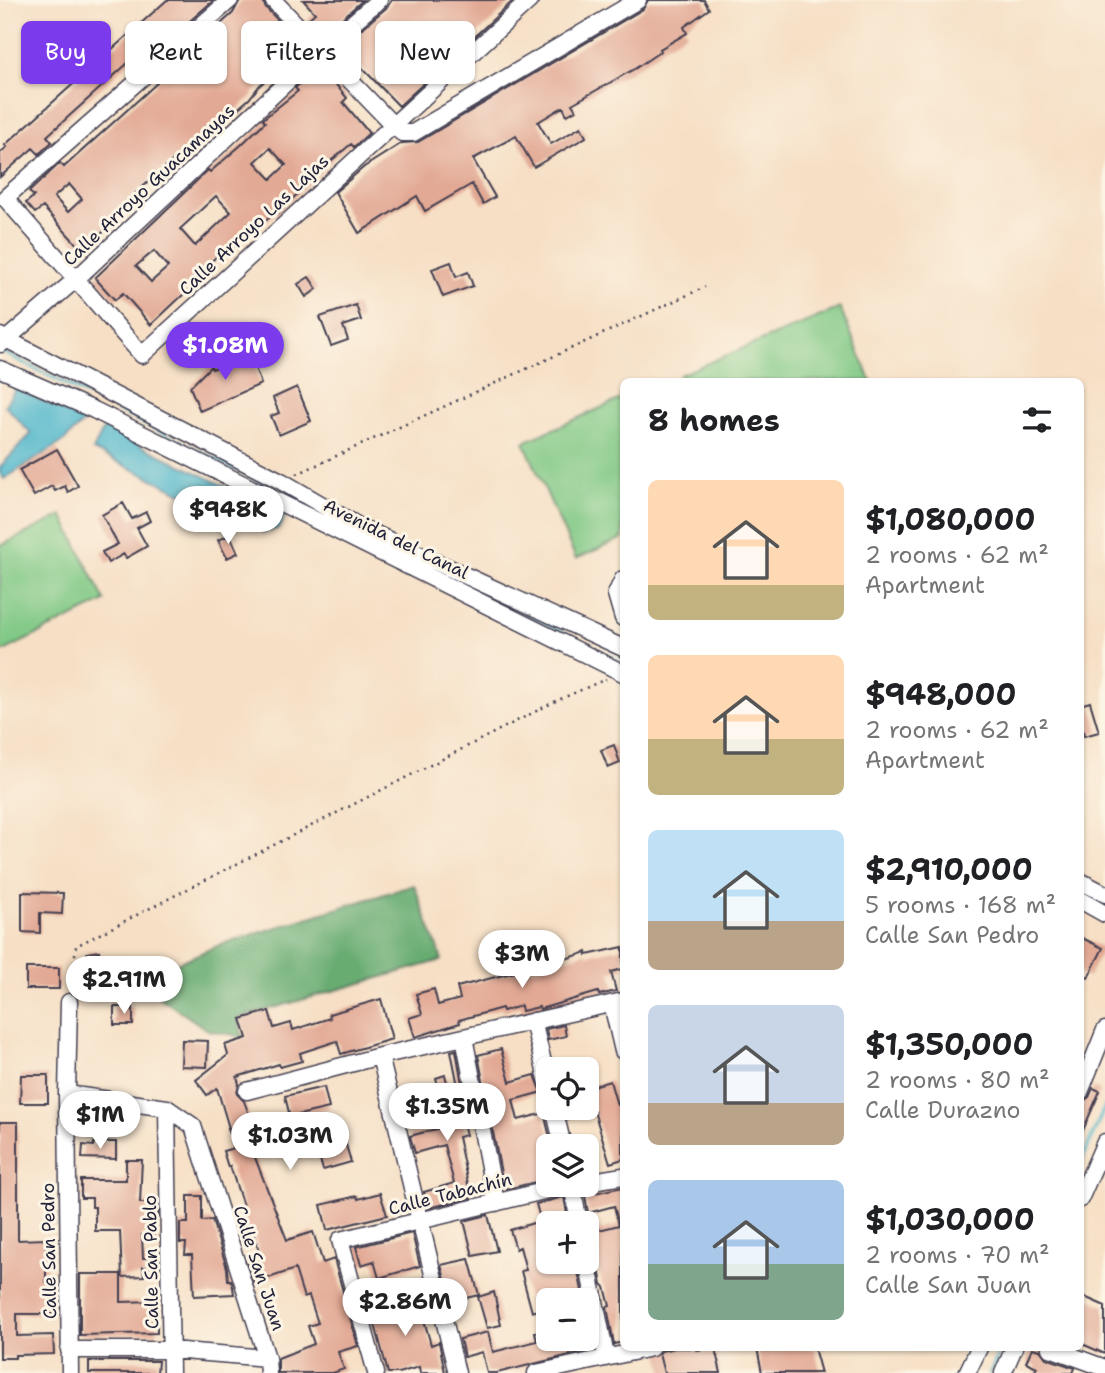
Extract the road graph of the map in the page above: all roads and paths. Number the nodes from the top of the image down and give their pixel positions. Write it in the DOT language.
graph roads {
  1 [pos="230,0"];
  2 [pos="273,0"];
  3 [pos="379,0"];
  4 [pos="530,0"];
  5 [pos="638,0"];
  6 [pos="292,21"];
  7 [pos="355,21"];
  8 [pos="285,84"];
  9 [pos="353,84"];
  10 [pos="393,124"];
  11 [pos="75,280"];
  12 [pos="705,287"];
  13 [pos="2,340"];
  14 [pos="0,369"];
  15 [pos="281,481"];
  16 [pos="620,585"];
  17 [pos="620,608"];
  18 [pos="617,657"];
  19 [pos="1084,883"];
  20 [pos="1105,894"];
  21 [pos="1084,902"];
  22 [pos="1105,914"];
  23 [pos="69,1002"];
  24 [pos="617,1002"];
  25 [pos="533,1021"];
  26 [pos="620,1026"];
  27 [pos="1105,1030"];
  28 [pos="464,1037"];
  29 [pos="380,1056"];
  30 [pos="542,1057"];
  31 [pos="1086,1067"];
  32 [pos="247,1091"];
  33 [pos="67,1094"];
  34 [pos="167,1108"];
  35 [pos="1105,1142"];
  36 [pos="620,1176"];
  37 [pos="599,1180"];
  38 [pos="1084,1190"];
  39 [pos="536,1193"];
  40 [pos="496,1203"];
  41 [pos="420,1222"];
  42 [pos="588,1274"];
  43 [pos="69,1350"];
  44 [pos="171,1350"];
  45 [pos="641,1351"];
  46 [pos="978,1351"];
  47 [pos="1013,1351"];
  48 [pos="1058,1351"];
  49 [pos="599,1363"];
  50 [pos="267,1366"];
  51 [pos="1105,1368"];
  52 [pos="69,1373"];
  53 [pos="171,1373"];
  54 [pos="376,1373"];
  55 [pos="457,1373"];
  56 [pos="536,1373"];
  57 [pos="967,1373"];
  58 [pos="1003,1373"];
  1 -- 11 [label="street"];
  2 -- 6 [label="street"];
  3 -- 7 [label="street, Calle Arroyo Guacamayas"];
  4 -- 10 [label="street, Calle Arroyo Las Lajas"];
  5 -- 10 [label="street"];
  8 -- 11 [label="street, Calle Arroyo Guacamayas"];
  9 -- 10 [label="street"];
  10 -- 11 [label="street, Calle Arroyo Las Lajas"];
  11 -- 13 [label="street, Calle Arroyo Guacamayas"];
  12 -- 15 [label="path"];
  13 -- 15 [label="street"];
  14 -- 18 [label="street, Avenida del Canal"];
  15 -- 18 [label="street"];
  16 -- 17 [label="street"];
  18 -- 23 [label="path"];
  19 -- 20 [label="street"];
  21 -- 22 [label="street"];
  23 -- 33 [label="street, Calle San Pedro"];
  24 -- 25 [label="street"];
  24 -- 26 [label="street"];
  25 -- 28 [label="street"];
  25 -- 30 [label="street"];
  27 -- 31 [label="street"];
  28 -- 29 [label="street"];
  28 -- 40 [label="street"];
  29 -- 32 [label="street"];
  29 -- 41 [label="street"];
  33 -- 34 [label="street"];
  33 -- 43 [label="street, Calle San Pedro"];
  34 -- 44 [label="street, Calle San Pablo"];
  34 -- 50 [label="street, Calle San Juan"];
  35 -- 38 [label="street"];
  36 -- 37 [label="street"];
  39 -- 40 [label="street, Calle Tabachín"];
  40 -- 41 [label="street, Calle Tabachín"];
  41 -- 54 [label="street, Calle Tabachín"];
  41 -- 55 [label="street"];
  42 -- 49 [label="street"];
  43 -- 44 [label="street"];
  43 -- 52 [label="street, Calle San Pedro"];
  44 -- 50 [label="street"];
  44 -- 53 [label="street, Calle San Pablo"];
  45 -- 49 [label="street"];
  46 -- 57 [label="street"];
  47 -- 58 [label="street"];
  48 -- 51 [label="street"];
  49 -- 56 [label="street"];
}
